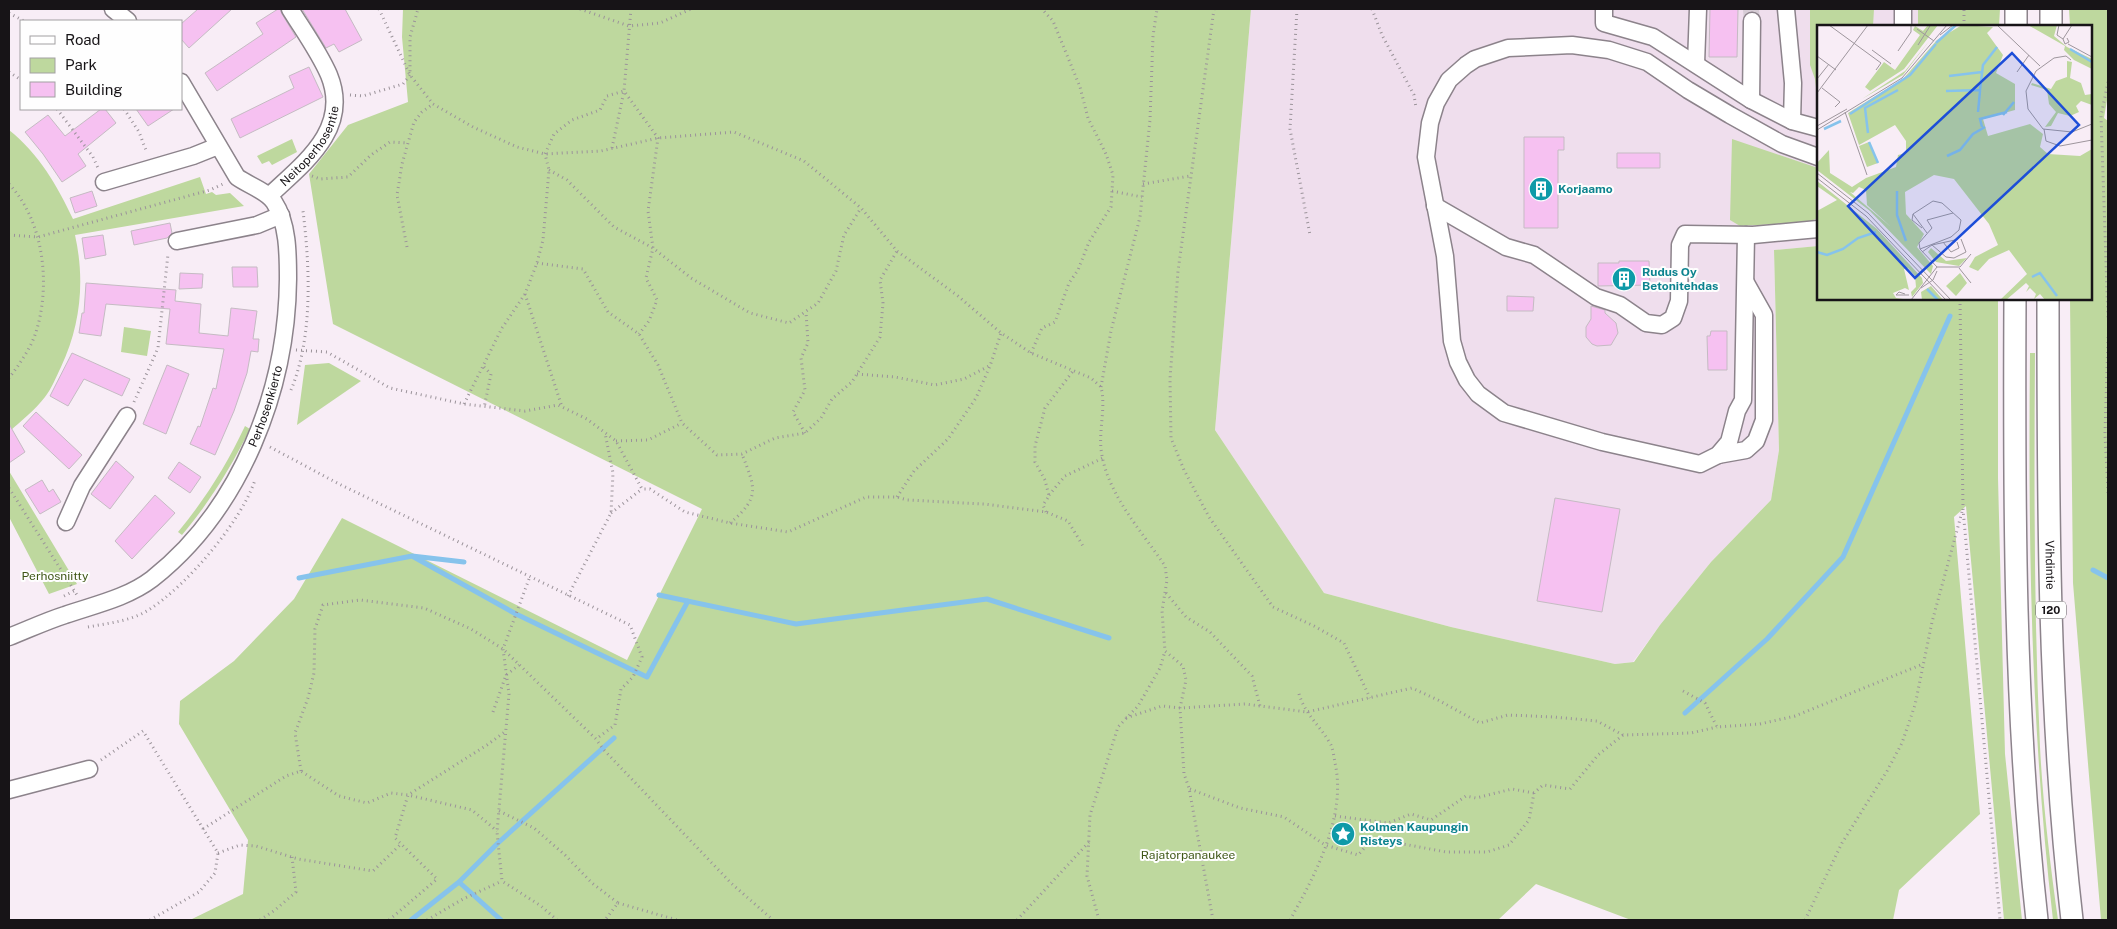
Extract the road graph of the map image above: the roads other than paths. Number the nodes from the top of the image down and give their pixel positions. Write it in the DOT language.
graph roads {
  1 [pos="113,9"];
  2 [pos="290,9"];
  3 [pos="1604,9"];
  4 [pos="1698,9"];
  5 [pos="1786,9"];
  6 [pos="1892,9"];
  7 [pos="1902,9"];
  8 [pos="2016,9"];
  9 [pos="2051,9"];
  10 [pos="127,20"];
  11 [pos="1752,21"];
  12 [pos="1892,25"];
  13 [pos="1903,25"];
  14 [pos="2016,25"];
  15 [pos="2050,25"];
  16 [pos="1696,64"];
  17 [pos="182,84"];
  18 [pos="1751,100"];
  19 [pos="1792,121"];
  20 [pos="1817,128"];
  21 [pos="218,146"];
  22 [pos="1817,157"];
  23 [pos="104,182"];
  24 [pos="270,196"];
  25 [pos="1436,206"];
  26 [pos="281,215"];
  27 [pos="1817,230"];
  28 [pos="1749,235"];
  29 [pos="177,241"];
  30 [pos="1746,283"];
  31 [pos="2015,300"];
  32 [pos="2048,300"];
  33 [pos="127,416"];
  34 [pos="1718,455"];
  35 [pos="66,522"];
  36 [pos="9,637"];
  37 [pos="88,769"];
  38 [pos="9,790"];
  39 [pos="2037,920"];
  40 [pos="2072,920"];
  1 -- 10 [label="street"];
  2 -- 24 [label="street, Neitoperhosentie"];
  3 -- 16 [label="street"];
  4 -- 16 [label="street"];
  5 -- 19 [label="street"];
  6 -- 12 [label="street"];
  7 -- 13 [label="street"];
  8 -- 14 [label="main road"];
  9 -- 15 [label="main road"];
  11 -- 18 [label="street"];
  16 -- 18 [label="street"];
  17 -- 21 [label="street"];
  18 -- 19 [label="street"];
  19 -- 20 [label="street"];
  21 -- 23 [label="street"];
  21 -- 24 [label="street"];
  22 -- 25 [label="street"];
  24 -- 26 [label="street, Perhosenkierto"];
  25 -- 28 [label="street"];
  25 -- 34 [label="street"];
  26 -- 29 [label="street"];
  26 -- 36 [label="street, Perhosenkierto"];
  27 -- 28 [label="street"];
  28 -- 30 [label="street"];
  30 -- 34 [label="street"];
  30 -- 34 [label="street"];
  31 -- 39 [label="main road, 120"];
  32 -- 40 [label="main road, Vihdintie / 120"];
  33 -- 35 [label="street"];
  37 -- 38 [label="street"];
}
